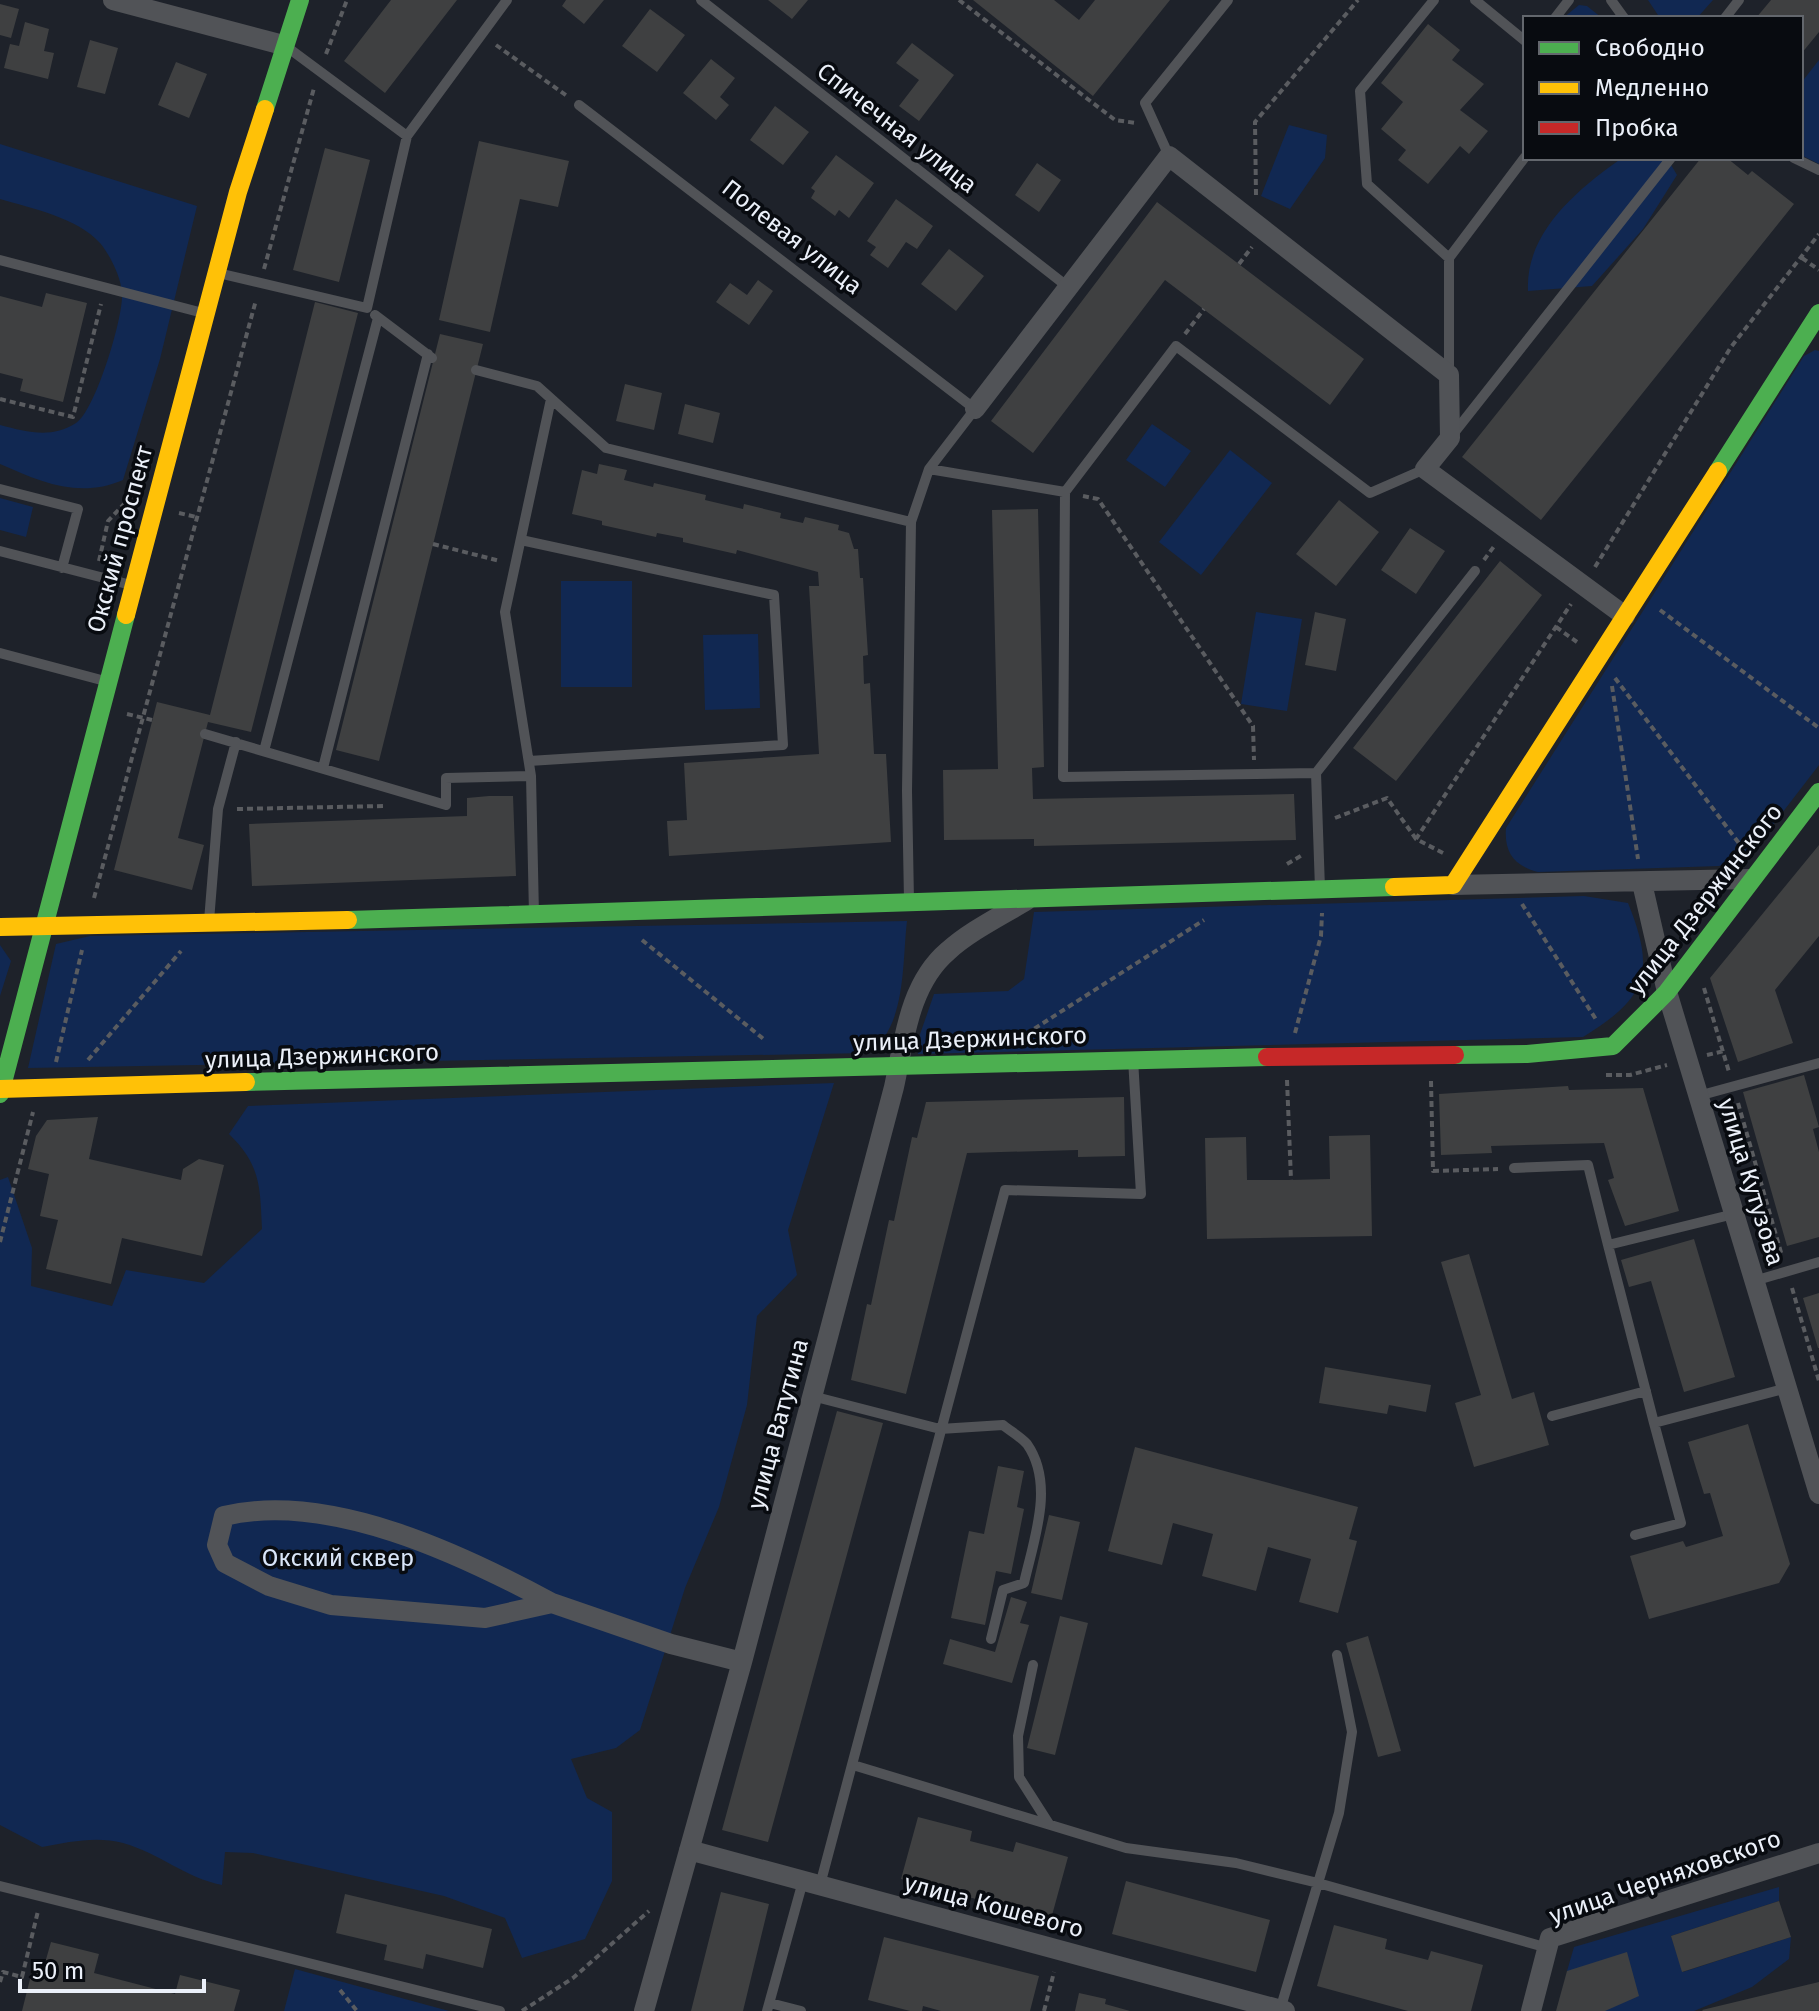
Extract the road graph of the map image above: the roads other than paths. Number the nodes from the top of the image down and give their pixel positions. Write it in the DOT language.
graph roads {
  1 [pos="113,0"];
  2 [pos="300,0"];
  3 [pos="507,0"];
  4 [pos="701,0"];
  5 [pos="1228,0"];
  6 [pos="1434,0"];
  7 [pos="1475,0"];
  8 [pos="1569,0"];
  9 [pos="1739,0"];
  10 [pos="1557,16"];
  11 [pos="1727,16"];
  12 [pos="1523,39"];
  13 [pos="283,45"];
  14 [pos="579,105"];
  15 [pos="407,136"];
  16 [pos="1169,156"];
  17 [pos="1523,160"];
  18 [pos="1669,160"];
  19 [pos="1798,160"];
  20 [pos="1819,170"];
  21 [pos="1449,258"];
  22 [pos="0,260"];
  23 [pos="216,273"];
  24 [pos="1068,287"];
  25 [pos="367,308"];
  26 [pos="205,313"];
  27 [pos="1819,313"];
  28 [pos="378,318"];
  29 [pos="476,370"];
  30 [pos="1449,375"];
  31 [pos="551,399"];
  32 [pos="975,409"];
  33 [pos="1450,438"];
  34 [pos="929,469"];
  35 [pos="1425,469"];
  36 [pos="0,489"];
  37 [pos="1065,492"];
  38 [pos="911,522"];
  39 [pos="521,540"];
  40 [pos="0,551"];
  41 [pos="62,568"];
  42 [pos="1475,571"];
  43 [pos="132,586"];
  44 [pos="1625,616"];
  45 [pos="0,653"];
  46 [pos="107,682"];
  47 [pos="205,734"];
  48 [pos="236,742"];
  49 [pos="264,751"];
  50 [pos="529,761"];
  51 [pos="323,768"];
  52 [pos="1316,773"];
  53 [pos="531,776"];
  54 [pos="1819,792"];
  55 [pos="1754,874"];
  56 [pos="1642,883"];
  57 [pos="1453,885"];
  58 [pos="1320,891"];
  59 [pos="1029,899"];
  60 [pos="909,904"];
  61 [pos="534,915"];
  62 [pos="209,921"];
  63 [pos="0,927"];
  64 [pos="43,927"];
  65 [pos="1667,992"];
  66 [pos="1133,1058"];
  67 [pos="1819,1063"];
  68 [pos="899,1065"];
  69 [pos="0,1090"];
  70 [pos="1698,1096"];
  71 [pos="1514,1168"];
  72 [pos="1734,1214"];
  73 [pos="1608,1245"];
  74 [pos="1819,1262"];
  75 [pos="1754,1281"];
  76 [pos="1787,1388"];
  77 [pos="1646,1391"];
  78 [pos="812,1396"];
  79 [pos="1552,1416"];
  80 [pos="1654,1423"];
  81 [pos="940,1429"];
  82 [pos="1819,1494"];
  83 [pos="1635,1535"];
  84 [pos="552,1603"];
  85 [pos="991,1639"];
  86 [pos="1337,1655"];
  87 [pos="742,1662"];
  88 [pos="1033,1665"];
  89 [pos="853,1765"];
  90 [pos="1049,1824"];
  91 [pos="689,1850"];
  92 [pos="1819,1853"];
  93 [pos="812,1883"];
  94 [pos="1318,1883"];
  95 [pos="0,1886"];
  96 [pos="1548,1948"];
  97 [pos="768,2007"];
  98 [pos="1283,2010"];
  99 [pos="500,2011"];
  100 [pos="644,2011"];
  101 [pos="801,2011"];
  102 [pos="1531,2011"];
  1 -- 13 [label="street"];
  2 -- 13 [label="street, Окский проспект"];
  3 -- 15 [label="lane"];
  4 -- 24 [label="lane, Спичечная улица"];
  5 -- 16 [label="lane"];
  6 -- 21 [label="lane"];
  7 -- 12 [label="lane"];
  8 -- 10 [label="lane"];
  9 -- 11 [label="lane"];
  13 -- 15 [label="lane"];
  13 -- 23 [label="street, Окский проспект"];
  14 -- 32 [label="lane, Полевая улица"];
  15 -- 25 [label="lane"];
  16 -- 24 [label="street"];
  16 -- 30 [label="street"];
  17 -- 21 [label="lane"];
  18 -- 33 [label="lane"];
  19 -- 20 [label="lane"];
  21 -- 30 [label="lane"];
  22 -- 26 [label="lane"];
  23 -- 25 [label="lane"];
  23 -- 26 [label="street, Окский проспект"];
  24 -- 32 [label="street"];
  25 -- 28 [label="lane"];
  26 -- 43 [label="street, Окский проспект"];
  27 -- 44 [label="street"];
  28 -- 49 [label="lane"];
  28 -- 51 [label="lane"];
  29 -- 31 [label="lane"];
  30 -- 33 [label="street"];
  31 -- 38 [label="lane"];
  31 -- 39 [label="lane"];
  32 -- 34 [label="lane"];
  33 -- 35 [label="street"];
  34 -- 37 [label="lane"];
  34 -- 38 [label="lane"];
  35 -- 37 [label="lane"];
  35 -- 44 [label="street"];
  36 -- 41 [label="lane"];
  37 -- 52 [label="lane"];
  38 -- 60 [label="lane"];
  39 -- 50 [label="lane"];
  39 -- 50 [label="lane"];
  40 -- 41 [label="lane"];
  41 -- 43 [label="lane"];
  42 -- 52 [label="lane"];
  43 -- 46 [label="street, Окский проспект"];
  44 -- 57 [label="street"];
  45 -- 46 [label="lane"];
  46 -- 64 [label="street, Окский проспект"];
  47 -- 48 [label="lane"];
  48 -- 49 [label="lane"];
  48 -- 62 [label="lane"];
  49 -- 51 [label="lane"];
  50 -- 53 [label="lane"];
  51 -- 53 [label="lane"];
  52 -- 58 [label="lane"];
  53 -- 61 [label="lane"];
  54 -- 55 [label="street, улица Дзержинского"];
  55 -- 56 [label="street"];
  55 -- 65 [label="street, улица Дзержинского"];
  56 -- 57 [label="street"];
  56 -- 65 [label="street, улица Кутузова"];
  57 -- 58 [label="street"];
  58 -- 59 [label="street"];
  59 -- 60 [label="street"];
  59 -- 68 [label="street, улица Ватутина"];
  60 -- 61 [label="street"];
  61 -- 62 [label="street"];
  62 -- 64 [label="street"];
  63 -- 64 [label="street"];
  64 -- 69 [label="street, Окский проспект"];
  65 -- 66 [label="street, улица Дзержинского"];
  65 -- 70 [label="street, улица Кутузова"];
  66 -- 68 [label="street, улица Дзержинского"];
  66 -- 81 [label="lane"];
  67 -- 70 [label="lane"];
  68 -- 69 [label="street, улица Дзержинского"];
  68 -- 78 [label="street, улица Ватутина"];
  70 -- 72 [label="street, улица Кутузова"];
  71 -- 73 [label="lane"];
  72 -- 73 [label="lane"];
  72 -- 75 [label="street, улица Кутузова"];
  73 -- 77 [label="lane"];
  74 -- 75 [label="lane"];
  75 -- 76 [label="street, улица Кутузова"];
  76 -- 80 [label="lane"];
  76 -- 82 [label="street, улица Кутузова"];
  77 -- 79 [label="lane"];
  77 -- 80 [label="lane"];
  78 -- 81 [label="lane"];
  78 -- 87 [label="street, улица Ватутина"];
  80 -- 83 [label="lane"];
  81 -- 85 [label="lane"];
  81 -- 89 [label="lane"];
  84 -- 84 [label="street"];
  84 -- 87 [label="street"];
  86 -- 94 [label="lane"];
  87 -- 91 [label="street, улица Ватутина"];
  88 -- 90 [label="lane"];
  89 -- 90 [label="lane"];
  89 -- 93 [label="lane"];
  90 -- 94 [label="lane"];
  91 -- 93 [label="street, улица Кошевого"];
  91 -- 100 [label="street, улица Ватутина"];
  92 -- 96 [label="street, улица Черняховского"];
  93 -- 97 [label="lane"];
  93 -- 98 [label="street, улица Кошевого"];
  94 -- 96 [label="lane"];
  94 -- 98 [label="lane"];
  95 -- 99 [label="lane"];
  96 -- 102 [label="street, улица Черняховского"];
  97 -- 101 [label="lane"];
}
